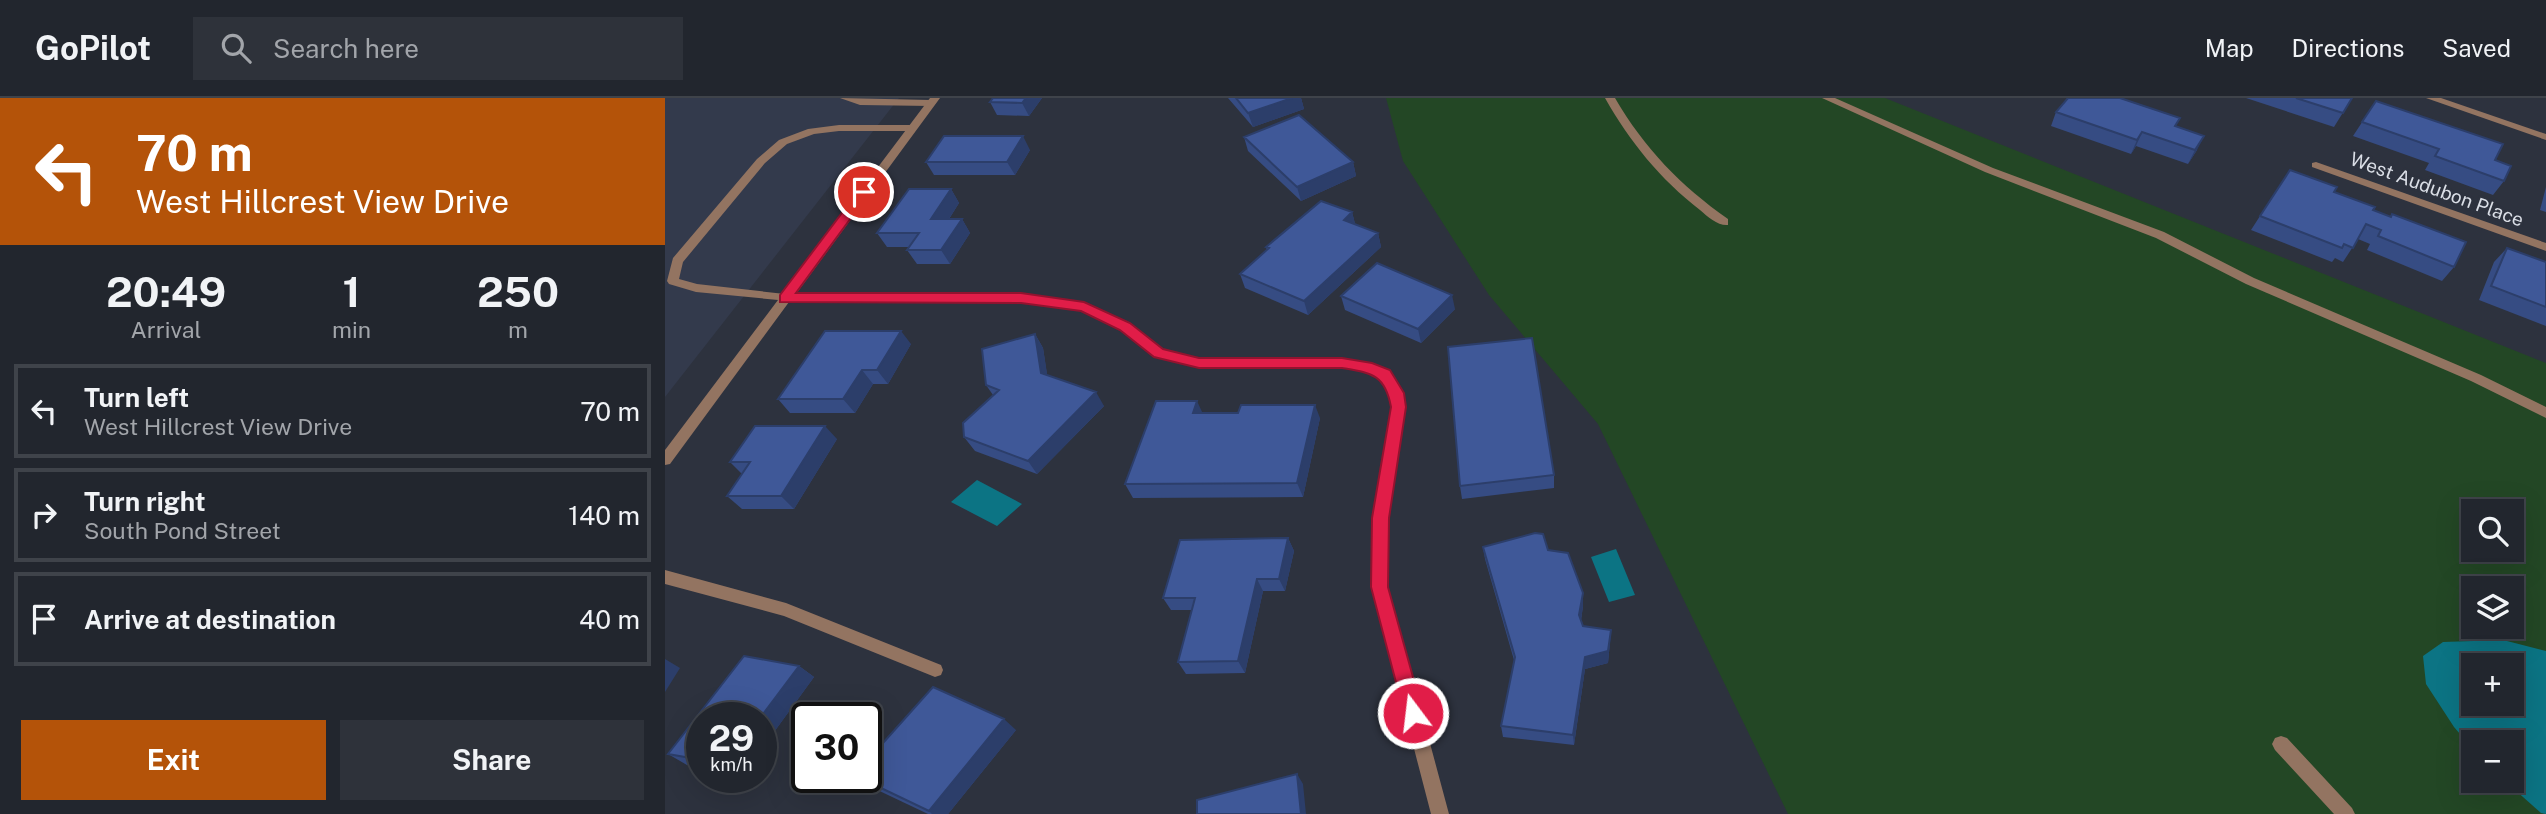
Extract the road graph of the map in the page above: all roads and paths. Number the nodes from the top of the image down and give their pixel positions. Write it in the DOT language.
graph roads {
  1 [pos="845,98"];
  2 [pos="1610,98"];
  3 [pos="1827,98"];
  4 [pos="2431,98"];
  5 [pos="933,101"];
  6 [pos="912,128"];
  7 [pos="2546,137"];
  8 [pos="2316,165"];
  9 [pos="1724,222"];
  10 [pos="2546,247"];
  11 [pos="785,298"];
  12 [pos="2546,413"];
  13 [pos="665,460"];
  14 [pos="665,577"];
  15 [pos="935,670"];
  16 [pos="2281,744"];
  17 [pos="1440,814"];
  18 [pos="2346,814"];
  1 -- 5 [label="street"];
  2 -- 9 [label="street"];
  3 -- 12 [label="street"];
  4 -- 7 [label="street"];
  5 -- 6 [label="street"];
  6 -- 11 [label="street"];
  6 -- 11 [label="street"];
  8 -- 10 [label="street, West Audubon Place"];
  11 -- 13 [label="street"];
  11 -- 17 [label="street"];
  14 -- 15 [label="street"];
  16 -- 18 [label="street"];
}
